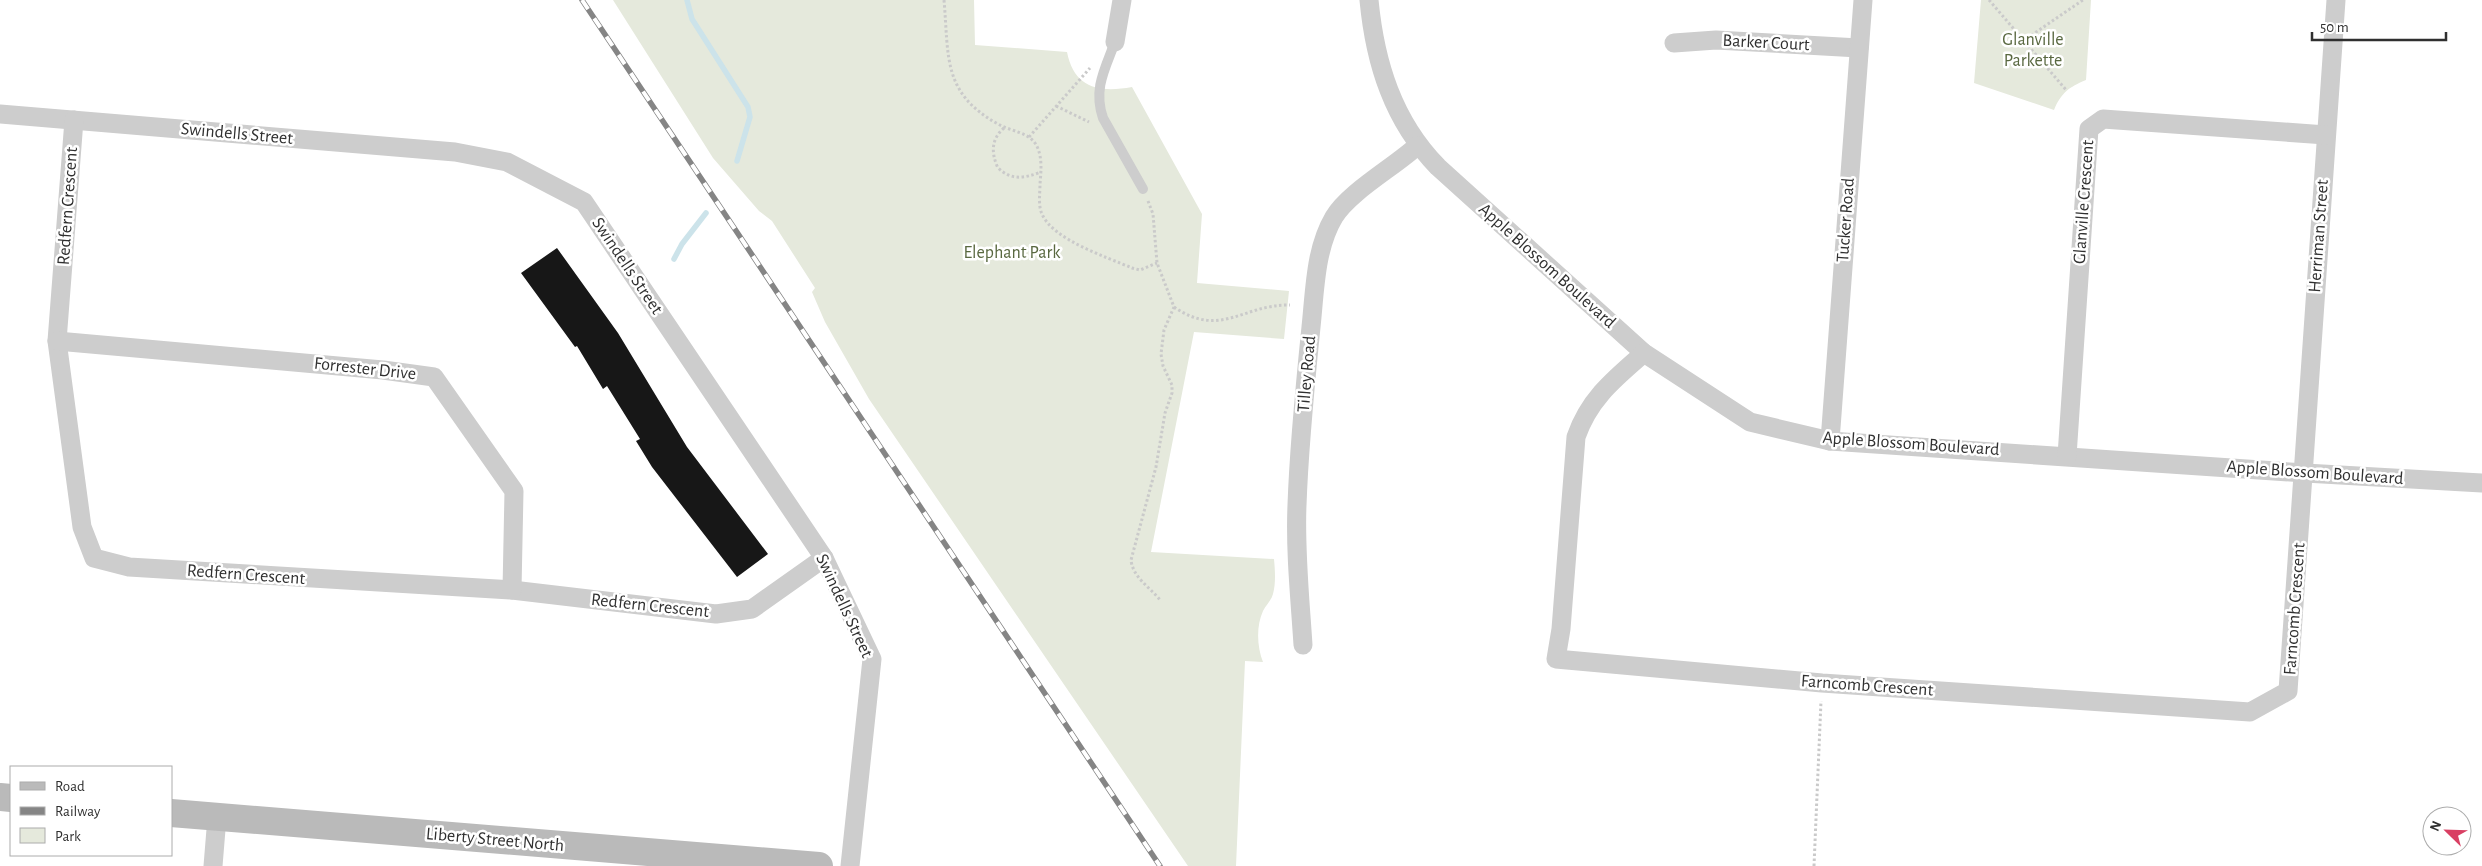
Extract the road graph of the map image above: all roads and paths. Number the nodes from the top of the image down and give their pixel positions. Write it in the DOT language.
graph roads {
  1 [pos="944,0"];
  2 [pos="1122,0"];
  3 [pos="1369,0"];
  4 [pos="1862,0"];
  5 [pos="1989,0"];
  6 [pos="2083,0"];
  7 [pos="2336,0"];
  8 [pos="2023,41"];
  9 [pos="1115,42"];
  10 [pos="1674,43"];
  11 [pos="1858,48"];
  12 [pos="2067,91"];
  13 [pos="1056,106"];
  14 [pos="0,114"];
  15 [pos="74,120"];
  16 [pos="1004,128"];
  17 [pos="1113,134"];
  18 [pos="2326,135"];
  19 [pos="1029,137"];
  20 [pos="1418,146"];
  21 [pos="1041,172"];
  22 [pos="1143,189"];
  23 [pos="1156,264"];
  24 [pos="1290,306"];
  25 [pos="1174,307"];
  26 [pos="58,341"];
  27 [pos="1644,353"];
  28 [pos="1830,441"];
  29 [pos="2067,456"];
  30 [pos="2305,473"];
  31 [pos="2482,483"];
  32 [pos="824,558"];
  33 [pos="512,590"];
  34 [pos="1161,601"];
  35 [pos="1303,645"];
  36 [pos="1822,683"];
  37 [pos="172,813"];
  38 [pos="217,817"];
  39 [pos="747,863"];
  40 [pos="213,866"];
  41 [pos="819,866"];
  42 [pos="850,866"];
  43 [pos="1814,866"];
  1 -- 16 [label="path"];
  2 -- 9 [label="street"];
  3 -- 20 [label="street, Apple Blossom Boulevard"];
  4 -- 11 [label="street, Tucker Road"];
  5 -- 8 [label="path"];
  6 -- 8 [label="path"];
  7 -- 18 [label="street, Herriman Street"];
  8 -- 12 [label="path"];
  9 -- 13 [label="path"];
  9 -- 17 [label="lane"];
  10 -- 11 [label="street, Barker Court"];
  11 -- 28 [label="street, Tucker Road"];
  13 -- 17 [label="path"];
  13 -- 19 [label="path"];
  14 -- 15 [label="street, Swindells Street"];
  15 -- 26 [label="street, Redfern Crescent"];
  15 -- 32 [label="street, Swindells Street"];
  16 -- 19 [label="path"];
  16 -- 21 [label="path"];
  17 -- 22 [label="lane"];
  18 -- 29 [label="street, Glanville Crescent"];
  18 -- 30 [label="street, Herriman Street"];
  19 -- 21 [label="path"];
  20 -- 27 [label="street, Apple Blossom Boulevard"];
  20 -- 35 [label="street, Tilley Road"];
  21 -- 23 [label="path"];
  22 -- 23 [label="path"];
  23 -- 25 [label="path"];
  24 -- 25 [label="path"];
  25 -- 34 [label="path"];
  26 -- 33 [label="street, Forrester Drive"];
  26 -- 33 [label="street, Redfern Crescent"];
  27 -- 28 [label="street, Apple Blossom Boulevard"];
  27 -- 36 [label="street, Farncomb Crescent"];
  28 -- 29 [label="street, Apple Blossom Boulevard"];
  29 -- 30 [label="street, Apple Blossom Boulevard"];
  30 -- 31 [label="street, Apple Blossom Boulevard"];
  30 -- 36 [label="street, Farncomb Crescent"];
  32 -- 33 [label="street, Redfern Crescent"];
  32 -- 42 [label="street, Swindells Street"];
  36 -- 43 [label="path"];
  37 -- 38 [label="main road, Liberty Street North"];
  38 -- 39 [label="main road, Liberty Street North"];
  38 -- 40 [label="street"];
  39 -- 41 [label="main road, Liberty Street North"];
}
